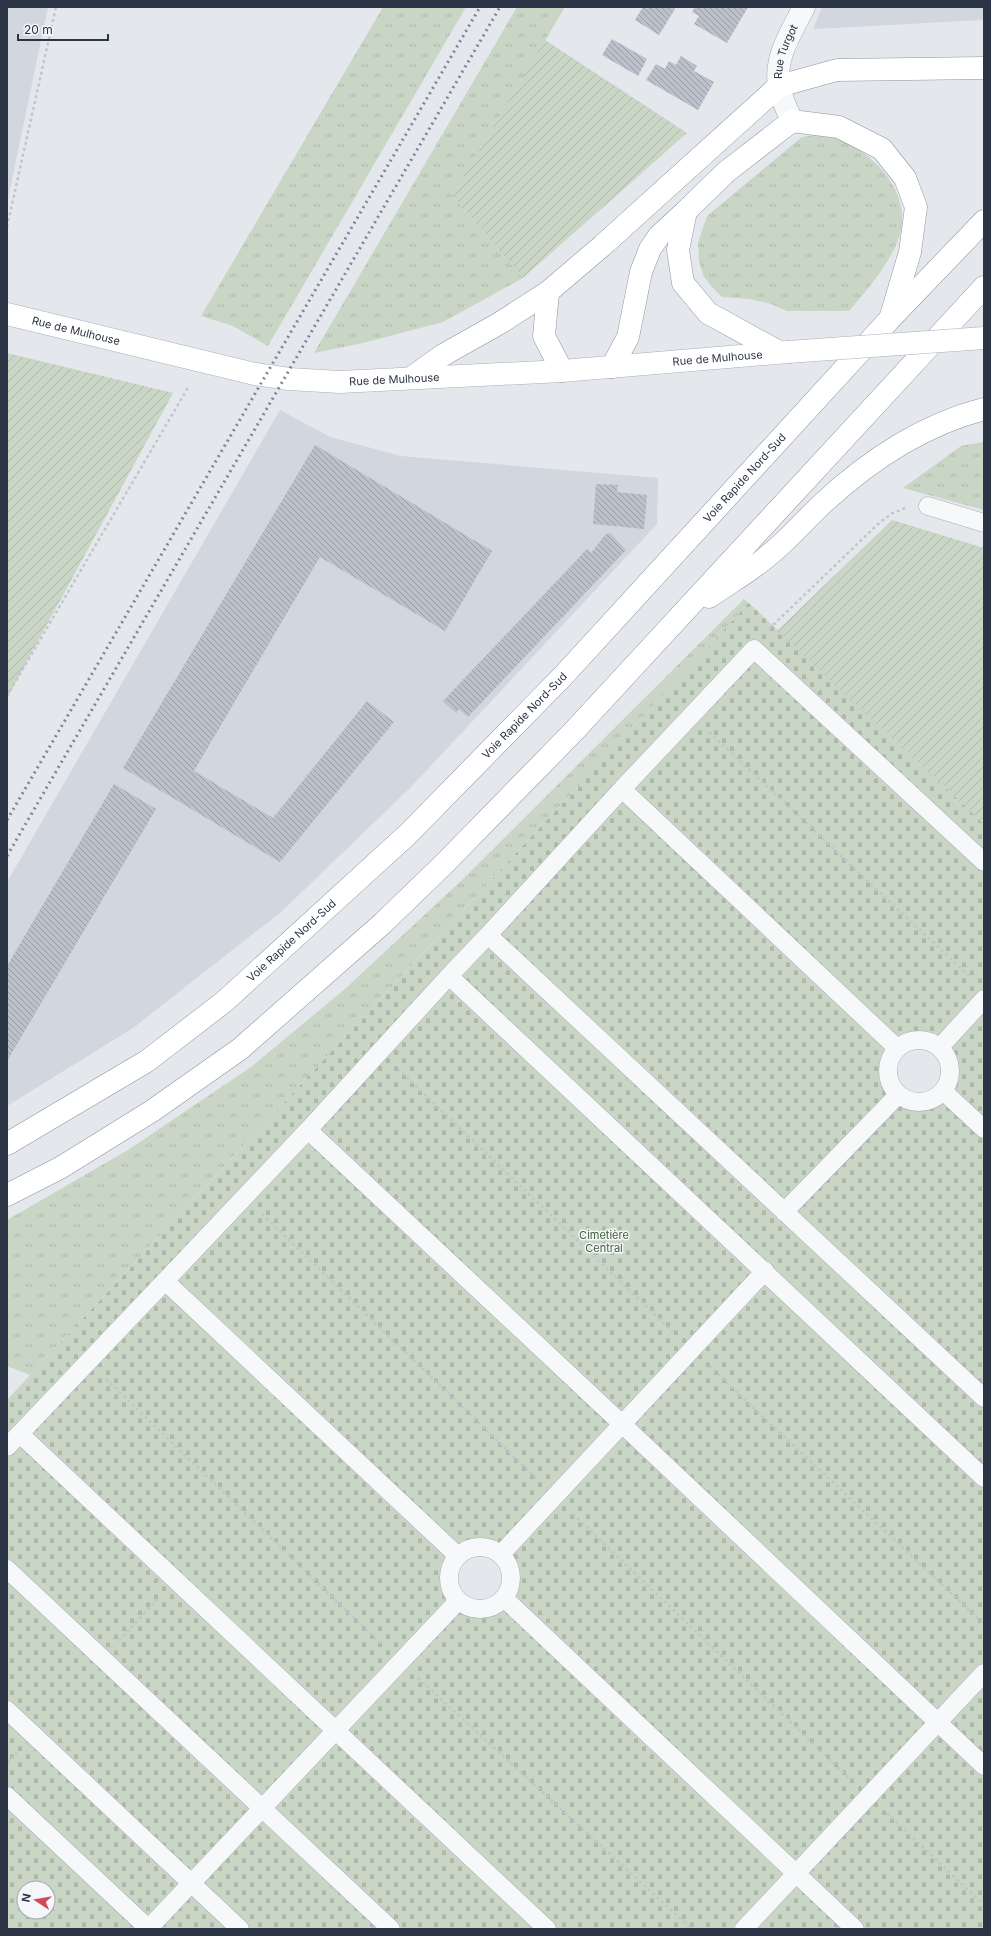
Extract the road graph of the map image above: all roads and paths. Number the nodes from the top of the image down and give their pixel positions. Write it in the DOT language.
graph roads {
  1 [pos="56,7"];
  2 [pos="804,7"];
  3 [pos="984,68"];
  4 [pos="779,86"];
  5 [pos="792,121"];
  6 [pos="686,210"];
  7 [pos="984,221"];
  8 [pos="7,227"];
  9 [pos="984,287"];
  10 [pos="548,292"];
  11 [pos="7,314"];
  12 [pos="889,320"];
  13 [pos="984,338"];
  14 [pos="783,352"];
  15 [pos="204,362"];
  16 [pos="612,367"];
  17 [pos="562,370"];
  18 [pos="411,378"];
  19 [pos="984,409"];
  20 [pos="928,506"];
  21 [pos="984,522"];
  22 [pos="678,617"];
  23 [pos="754,649"];
  24 [pos="7,696"];
  25 [pos="691,716"];
  26 [pos="622,789"];
  27 [pos="984,862"];
  28 [pos="488,935"];
  29 [pos="449,976"];
  30 [pos="972,979"];
  31 [pos="984,999"];
  32 [pos="940,1047"];
  33 [pos="897,1048"];
  34 [pos="943,1091"];
  35 [pos="898,1095"];
  36 [pos="984,1129"];
  37 [pos="308,1130"];
  38 [pos="7,1144"];
  39 [pos="7,1195"];
  40 [pos="244,1197"];
  41 [pos="784,1212"];
  42 [pos="765,1271"];
  43 [pos="165,1281"];
  44 [pos="984,1398"];
  45 [pos="622,1424"];
  46 [pos="20,1434"];
  47 [pos="7,1447"];
  48 [pos="984,1478"];
  49 [pos="555,1496"];
  50 [pos="501,1554"];
  51 [pos="458,1556"];
  52 [pos="7,1569"];
  53 [pos="175,1579"];
  54 [pos="504,1598"];
  55 [pos="458,1601"];
  56 [pos="103,1660"];
  57 [pos="984,1673"];
  58 [pos="7,1710"];
  59 [pos="937,1723"];
  60 [pos="335,1730"];
  61 [pos="984,1766"];
  62 [pos="7,1796"];
  63 [pos="869,1796"];
  64 [pos="261,1808"];
  65 [pos="796,1874"];
  66 [pos="191,1884"];
  67 [pos="984,1905"];
  68 [pos="148,1929"];
  69 [pos="240,1929"];
  70 [pos="391,1929"];
  71 [pos="547,1929"];
  72 [pos="744,1929"];
  73 [pos="855,1929"];
  1 -- 8 [label="path"];
  2 -- 4 [label="street, Rue Turgot"];
  3 -- 4 [label="main road"];
  4 -- 5 [label="street, Rue Turgot"];
  4 -- 10 [label="main road"];
  5 -- 6 [label="main road"];
  5 -- 12 [label="main road"];
  6 -- 14 [label="main road"];
  6 -- 16 [label="main road"];
  7 -- 12 [label="main road, Voie Rapide Nord-Sud"];
  9 -- 22 [label="main road"];
  10 -- 17 [label="main road"];
  10 -- 18 [label="main road"];
  11 -- 15 [label="main road, Rue de Mulhouse"];
  12 -- 38 [label="main road, Voie Rapide Nord-Sud"];
  13 -- 14 [label="main road, Rue de Mulhouse, bridge"];
  14 -- 16 [label="main road, Rue de Mulhouse"];
  15 -- 18 [label="main road, Rue de Mulhouse"];
  15 -- 24 [label="path"];
  16 -- 17 [label="main road, Rue de Mulhouse"];
  17 -- 18 [label="main road, Rue de Mulhouse"];
  19 -- 22 [label="main road"];
  20 -- 21 [label="lane"];
  20 -- 23 [label="path"];
  22 -- 39 [label="main road"];
  23 -- 25 [label="lane"];
  23 -- 27 [label="lane"];
  25 -- 26 [label="lane"];
  25 -- 30 [label="path"];
  26 -- 28 [label="lane"];
  26 -- 33 [label="lane"];
  28 -- 29 [label="lane"];
  28 -- 41 [label="lane"];
  29 -- 37 [label="lane"];
  29 -- 42 [label="lane"];
  31 -- 32 [label="lane"];
  32 -- 33 [label="lane"];
  32 -- 34 [label="lane"];
  33 -- 35 [label="lane"];
  34 -- 35 [label="lane"];
  34 -- 36 [label="lane"];
  35 -- 41 [label="lane"];
  37 -- 40 [label="lane"];
  37 -- 45 [label="lane"];
  40 -- 43 [label="lane"];
  40 -- 49 [label="path"];
  41 -- 44 [label="lane"];
  42 -- 45 [label="lane"];
  42 -- 48 [label="lane"];
  43 -- 46 [label="lane"];
  43 -- 51 [label="lane"];
  45 -- 49 [label="lane"];
  45 -- 59 [label="lane"];
  46 -- 47 [label="lane"];
  46 -- 53 [label="lane"];
  49 -- 50 [label="lane"];
  49 -- 63 [label="path"];
  50 -- 51 [label="lane"];
  50 -- 54 [label="lane"];
  51 -- 55 [label="lane"];
  52 -- 56 [label="lane"];
  53 -- 56 [label="path"];
  53 -- 60 [label="lane"];
  54 -- 55 [label="lane"];
  54 -- 65 [label="lane"];
  55 -- 60 [label="lane"];
  56 -- 64 [label="lane"];
  57 -- 59 [label="lane"];
  58 -- 66 [label="lane"];
  59 -- 61 [label="lane"];
  59 -- 63 [label="lane"];
  60 -- 64 [label="lane"];
  60 -- 71 [label="lane"];
  62 -- 68 [label="lane"];
  63 -- 65 [label="lane"];
  63 -- 67 [label="path"];
  64 -- 66 [label="lane"];
  64 -- 70 [label="lane"];
  65 -- 72 [label="lane"];
  65 -- 73 [label="lane"];
  66 -- 68 [label="lane"];
  66 -- 69 [label="lane"];
}
